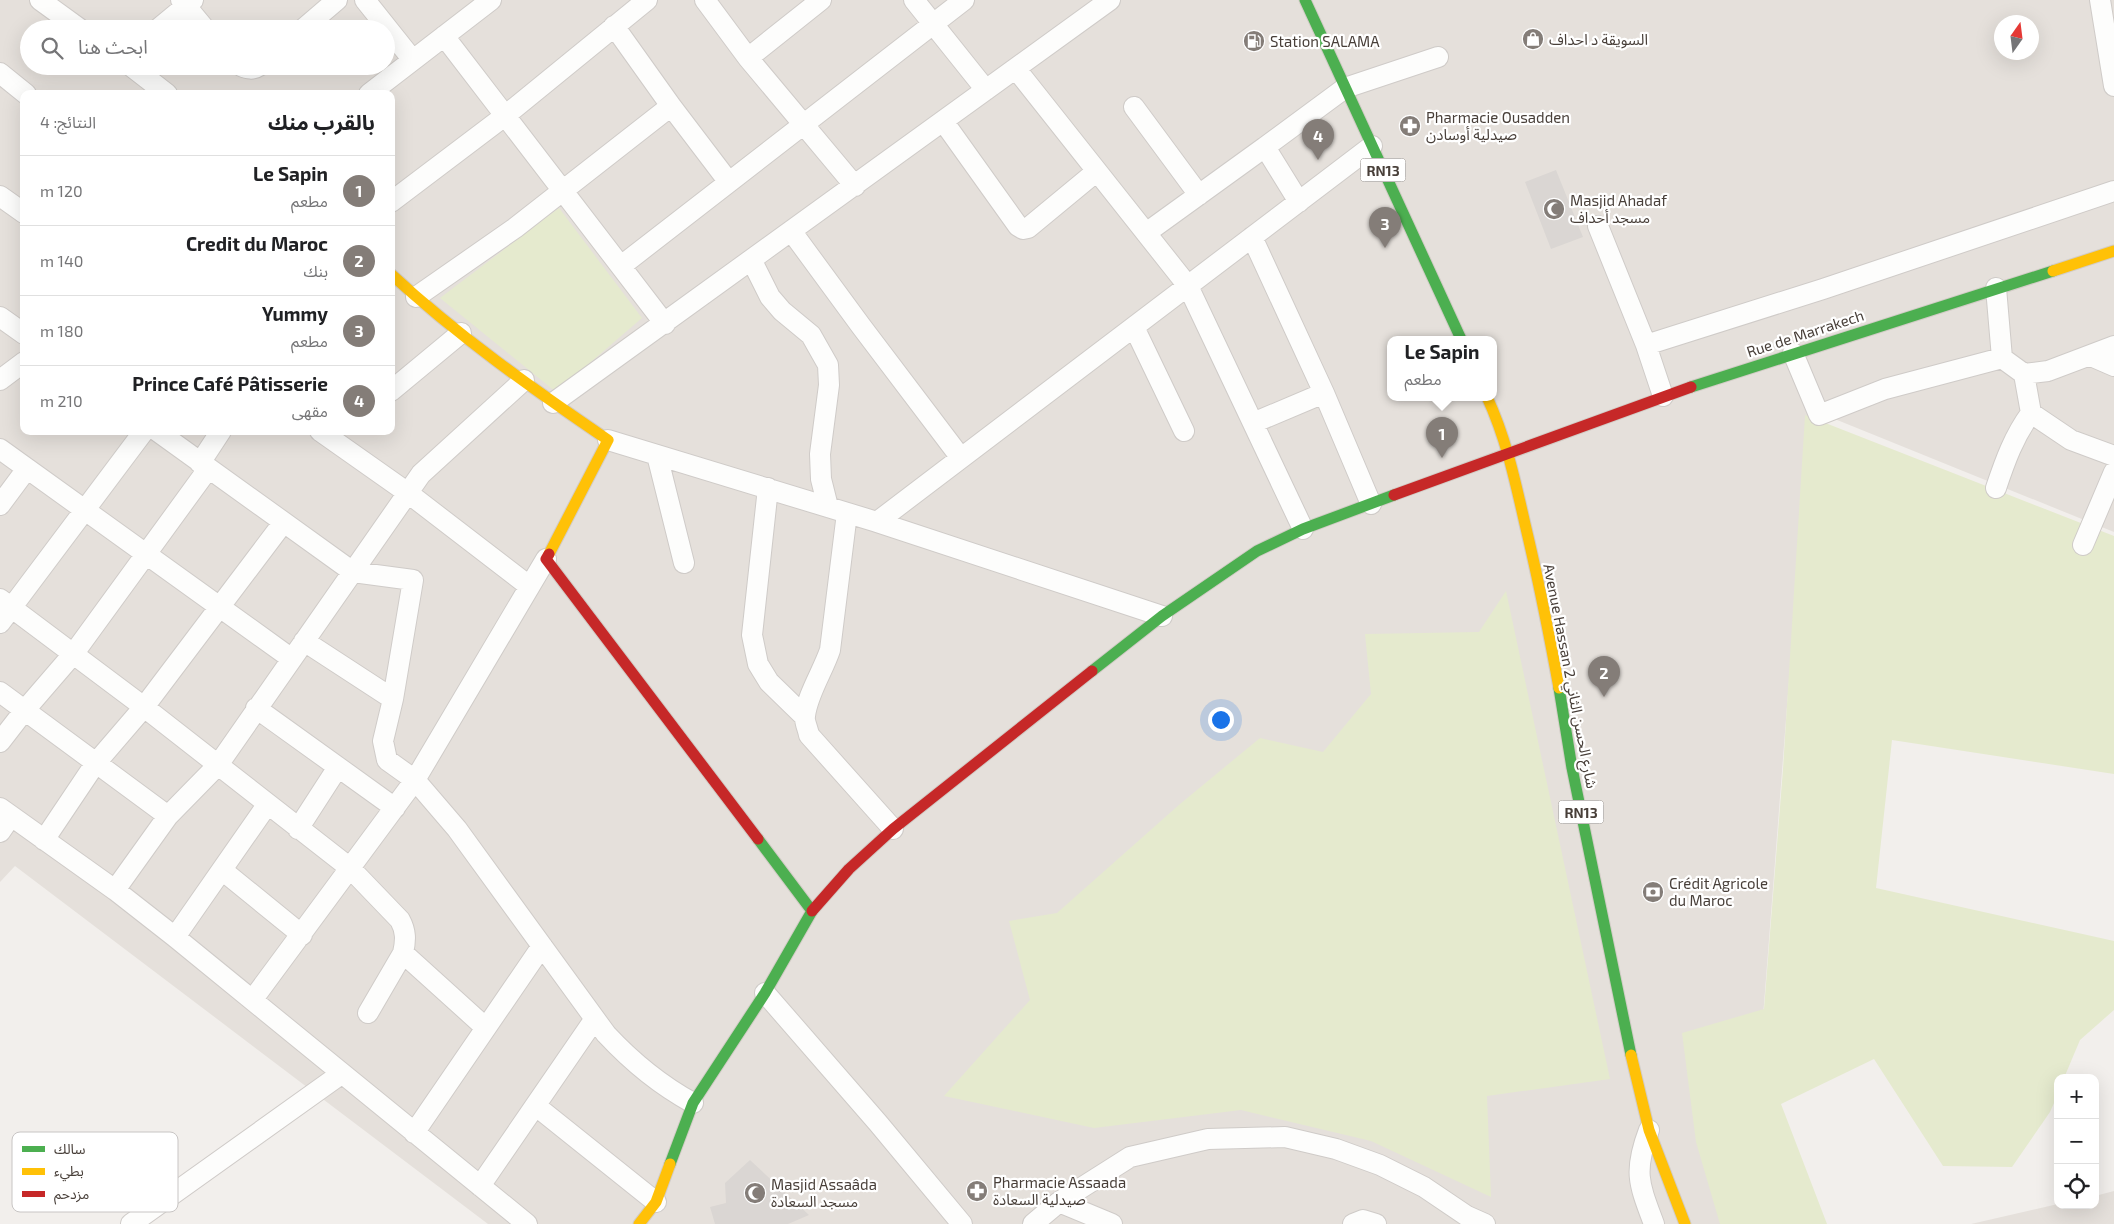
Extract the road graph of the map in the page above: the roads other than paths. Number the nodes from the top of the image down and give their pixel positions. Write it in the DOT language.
graph roads {
  1 [pos="40,0"];
  2 [pos="337,0"];
  3 [pos="365,0"];
  4 [pos="647,0"];
  5 [pos="705,0"];
  6 [pos="914,0"];
  7 [pos="964,0"];
  8 [pos="1110,0"];
  9 [pos="1305,0"];
  10 [pos="2100,0"];
  11 [pos="187,2"];
  12 [pos="813,2"];
  13 [pos="480,3"];
  14 [pos="68,20"];
  15 [pos="168,20"];
  16 [pos="199,20"];
  17 [pos="314,20"];
  18 [pos="381,20"];
  19 [pos="933,24"];
  20 [pos="614,26"];
  21 [pos="444,36"];
  22 [pos="395,38"];
  23 [pos="1438,57"];
  24 [pos="748,58"];
  25 [pos="412,59"];
  26 [pos="1016,69"];
  27 [pos="0,73"];
  28 [pos="395,73"];
  29 [pos="142,75"];
  30 [pos="392,75"];
  31 [pos="2114,86"];
  32 [pos="1345,88"];
  33 [pos="21,90"];
  34 [pos="161,90"];
  35 [pos="374,90"];
  36 [pos="986,90"];
  37 [pos="671,106"];
  38 [pos="1134,108"];
  39 [pos="506,115"];
  40 [pos="943,122"];
  41 [pos="802,125"];
  42 [pos="1372,146"];
  43 [pos="1265,147"];
  44 [pos="1097,171"];
  45 [pos="728,181"];
  46 [pos="855,186"];
  47 [pos="563,191"];
  48 [pos="2114,191"];
  49 [pos="1199,195"];
  50 [pos="0,196"];
  51 [pos="395,199"];
  52 [pos="1299,202"];
  53 [pos="20,210"];
  54 [pos="1598,226"];
  55 [pos="792,232"];
  56 [pos="1146,233"];
  57 [pos="1252,237"];
  58 [pos="2114,251"];
  59 [pos="752,261"];
  60 [pos="621,266"];
  61 [pos="395,284"];
  62 [pos="1188,286"];
  63 [pos="1996,288"];
  64 [pos="416,297"];
  65 [pos="0,317"];
  66 [pos="665,324"];
  67 [pos="1134,326"];
  68 [pos="20,331"];
  69 [pos="461,333"];
  70 [pos="1460,336"];
  71 [pos="1646,345"];
  72 [pos="2114,346"];
  73 [pos="1793,353"];
  74 [pos="2091,356"];
  75 [pos="2002,358"];
  76 [pos="20,365"];
  77 [pos="2114,366"];
  78 [pos="2024,374"];
  79 [pos="0,380"];
  80 [pos="524,380"];
  81 [pos="395,388"];
  82 [pos="1324,393"];
  83 [pos="1663,396"];
  84 [pos="1489,401"];
  85 [pos="553,403"];
  86 [pos="2031,413"];
  87 [pos="1253,423"];
  88 [pos="1184,431"];
  89 [pos="141,435"];
  90 [pos="161,435"];
  91 [pos="219,435"];
  92 [pos="332,435"];
  93 [pos="608,440"];
  94 [pos="0,449"];
  95 [pos="1509,454"];
  96 [pos="657,455"];
  97 [pos="2114,456"];
  98 [pos="961,458"];
  99 [pos="204,466"];
  100 [pos="26,470"];
  101 [pos="2114,472"];
  102 [pos="768,488"];
  103 [pos="1996,488"];
  104 [pos="408,493"];
  105 [pos="1371,504"];
  106 [pos="0,506"];
  107 [pos="837,510"];
  108 [pos="84,511"];
  109 [pos="876,522"];
  110 [pos="283,523"];
  111 [pos="1302,529"];
  112 [pos="2083,545"];
  113 [pos="146,555"];
  114 [pos="546,559"];
  115 [pos="684,563"];
  116 [pos="353,572"];
  117 [pos="529,586"];
  118 [pos="220,607"];
  119 [pos="4,610"];
  120 [pos="1162,616"];
  121 [pos="304,640"];
  122 [pos="74,653"];
  123 [pos="292,659"];
  124 [pos="0,692"];
  125 [pos="393,700"];
  126 [pos="144,707"];
  127 [pos="256,708"];
  128 [pos="24,711"];
  129 [pos="805,717"];
  130 [pos="0,742"];
  131 [pos="96,764"];
  132 [pos="218,765"];
  133 [pos="338,767"];
  134 [pos="415,780"];
  135 [pos="267,805"];
  136 [pos="395,808"];
  137 [pos="168,816"];
  138 [pos="4,819"];
  139 [pos="298,829"];
  140 [pos="893,829"];
  141 [pos="44,840"];
  142 [pos="350,868"];
  143 [pos="222,870"];
  144 [pos="115,890"];
  145 [pos="812,911"];
  146 [pos="302,935"];
  147 [pos="175,937"];
  148 [pos="542,946"];
  149 [pos="403,952"];
  150 [pos="765,993"];
  151 [pos="253,999"];
  152 [pos="368,1013"];
  153 [pos="594,1020"];
  154 [pos="486,1028"];
  155 [pos="341,1074"];
  156 [pos="693,1104"];
  157 [pos="536,1106"];
  158 [pos="1649,1130"];
  159 [pos="414,1133"];
  160 [pos="480,1186"];
  161 [pos="178,1190"];
  162 [pos="656,1202"];
  163 [pos="1059,1202"];
  164 [pos="147,1212"];
  165 [pos="1469,1221"];
  166 [pos="130,1224"];
  167 [pos="526,1224"];
  168 [pos="639,1224"];
  169 [pos="962,1224"];
  170 [pos="1033,1224"];
  171 [pos="1112,1224"];
  172 [pos="1353,1224"];
  173 [pos="1376,1224"];
  174 [pos="1654,1224"];
  175 [pos="1685,1224"];
  1 -- 14 [label="street"];
  2 -- 17 [label="street"];
  3 -- 18 [label="street"];
  4 -- 20 [label="street"];
  5 -- 24 [label="street"];
  6 -- 19 [label="street"];
  7 -- 19 [label="street"];
  8 -- 26 [label="street"];
  9 -- 32 [label="street, RN13"];
  10 -- 31 [label="street"];
  11 -- 15 [label="street"];
  11 -- 16 [label="street"];
  12 -- 24 [label="street"];
  13 -- 21 [label="street"];
  19 -- 36 [label="street"];
  19 -- 41 [label="street"];
  20 -- 37 [label="street"];
  20 -- 39 [label="street"];
  21 -- 25 [label="street"];
  21 -- 39 [label="street"];
  22 -- 25 [label="street"];
  23 -- 32 [label="street"];
  24 -- 41 [label="street"];
  25 -- 28 [label="street"];
  26 -- 36 [label="street"];
  26 -- 44 [label="street"];
  27 -- 33 [label="street"];
  29 -- 34 [label="street"];
  30 -- 35 [label="street"];
  32 -- 42 [label="street, RN13"];
  32 -- 43 [label="street"];
  36 -- 40 [label="street"];
  37 -- 45 [label="street"];
  37 -- 47 [label="street"];
  38 -- 49 [label="street"];
  39 -- 47 [label="street"];
  39 -- 51 [label="street"];
  40 -- 44 [label="street"];
  40 -- 46 [label="street"];
  41 -- 45 [label="street"];
  41 -- 46 [label="street"];
  42 -- 52 [label="street"];
  42 -- 70 [label="street, RN13"];
  43 -- 49 [label="street"];
  43 -- 52 [label="street"];
  44 -- 56 [label="street"];
  45 -- 60 [label="street"];
  46 -- 55 [label="street"];
  47 -- 60 [label="street"];
  47 -- 64 [label="street"];
  48 -- 71 [label="street"];
  49 -- 56 [label="street"];
  50 -- 53 [label="street"];
  52 -- 57 [label="street"];
  54 -- 71 [label="street"];
  55 -- 59 [label="street"];
  55 -- 98 [label="street"];
  56 -- 62 [label="street"];
  57 -- 62 [label="street"];
  57 -- 82 [label="street"];
  58 -- 63 [label="street, Rue de Marrakech"];
  59 -- 66 [label="street"];
  59 -- 107 [label="street"];
  60 -- 66 [label="street"];
  61 -- 64 [label="street"];
  62 -- 67 [label="street"];
  62 -- 87 [label="street"];
  63 -- 73 [label="street, Rue de Marrakech"];
  63 -- 75 [label="street"];
  64 -- 69 [label="street"];
  65 -- 68 [label="street"];
  66 -- 85 [label="street"];
  67 -- 88 [label="street"];
  67 -- 98 [label="street"];
  69 -- 80 [label="street"];
  69 -- 81 [label="street"];
  71 -- 83 [label="street"];
  72 -- 74 [label="street"];
  73 -- 75 [label="street"];
  73 -- 83 [label="street, Rue de Marrakech"];
  74 -- 77 [label="street"];
  74 -- 78 [label="street"];
  75 -- 78 [label="street"];
  76 -- 79 [label="street"];
  78 -- 86 [label="street"];
  80 -- 85 [label="street"];
  80 -- 104 [label="street"];
  82 -- 87 [label="street"];
  82 -- 105 [label="street"];
  83 -- 95 [label="street, Rue de Marrakech"];
  84 -- 95 [label="street, Avenue Hassan 2 شارع الحسن الثاني / RN13"];
  85 -- 93 [label="street"];
  86 -- 97 [label="street"];
  86 -- 103 [label="street"];
  87 -- 111 [label="street"];
  89 -- 108 [label="street"];
  90 -- 99 [label="street"];
  91 -- 99 [label="street"];
  92 -- 104 [label="street"];
  93 -- 96 [label="street"];
  93 -- 114 [label="street"];
  94 -- 100 [label="street"];
  95 -- 105 [label="street, Rue de Marrakech"];
  95 -- 158 [label="street, Avenue Hassan 2 شارع الحسن الثاني / RN13"];
  96 -- 102 [label="street"];
  96 -- 115 [label="street"];
  98 -- 109 [label="street"];
  99 -- 110 [label="street"];
  99 -- 113 [label="street"];
  100 -- 106 [label="street"];
  100 -- 108 [label="street"];
  101 -- 112 [label="street"];
  102 -- 107 [label="street"];
  102 -- 129 [label="street"];
  104 -- 116 [label="street"];
  104 -- 117 [label="street"];
  105 -- 111 [label="street, Rue de Marrakech"];
  107 -- 109 [label="street"];
  107 -- 129 [label="street"];
  108 -- 113 [label="street"];
  108 -- 119 [label="street"];
  109 -- 120 [label="street"];
  110 -- 116 [label="street"];
  110 -- 118 [label="street"];
  111 -- 120 [label="street, Rue de Marrakech"];
  113 -- 118 [label="street"];
  113 -- 122 [label="street"];
  114 -- 117 [label="street"];
  114 -- 145 [label="street"];
  116 -- 121 [label="street"];
  116 -- 125 [label="street"];
  117 -- 134 [label="street"];
  118 -- 123 [label="street"];
  118 -- 126 [label="street"];
  119 -- 122 [label="street"];
  120 -- 140 [label="street, Rue de Marrakech"];
  121 -- 123 [label="street"];
  121 -- 125 [label="street"];
  122 -- 126 [label="street"];
  122 -- 128 [label="street"];
  123 -- 127 [label="street"];
  124 -- 128 [label="street"];
  125 -- 134 [label="street"];
  126 -- 131 [label="street"];
  126 -- 132 [label="street"];
  127 -- 132 [label="street"];
  127 -- 133 [label="street"];
  128 -- 130 [label="street"];
  128 -- 131 [label="street"];
  129 -- 140 [label="street"];
  131 -- 137 [label="street"];
  131 -- 141 [label="street"];
  132 -- 135 [label="street"];
  132 -- 137 [label="street"];
  133 -- 136 [label="street"];
  133 -- 139 [label="street"];
  134 -- 136 [label="street"];
  134 -- 148 [label="street"];
  135 -- 139 [label="street"];
  135 -- 143 [label="street"];
  136 -- 142 [label="street"];
  137 -- 144 [label="street"];
  138 -- 141 [label="street"];
  139 -- 142 [label="street"];
  140 -- 145 [label="street, Rue de Marrakech"];
  141 -- 144 [label="street"];
  142 -- 146 [label="street"];
  142 -- 149 [label="street"];
  143 -- 146 [label="street"];
  143 -- 147 [label="street"];
  144 -- 147 [label="street"];
  145 -- 150 [label="street, Rue de Marrakech"];
  146 -- 151 [label="street"];
  147 -- 151 [label="street"];
  148 -- 153 [label="street"];
  148 -- 154 [label="street"];
  149 -- 152 [label="street"];
  149 -- 154 [label="street"];
  150 -- 156 [label="street, Rue de Marrakech"];
  150 -- 169 [label="street"];
  151 -- 155 [label="street"];
  153 -- 156 [label="street"];
  153 -- 157 [label="street"];
  154 -- 159 [label="street"];
  155 -- 159 [label="street"];
  155 -- 161 [label="street"];
  156 -- 162 [label="street, Rue de Marrakech"];
  157 -- 160 [label="street"];
  157 -- 162 [label="street"];
  158 -- 174 [label="street"];
  158 -- 175 [label="street, Avenue Hassan 2 شارع الحسن الثاني / RN13"];
  159 -- 160 [label="street"];
  160 -- 167 [label="street"];
  162 -- 168 [label="street, Rue de Marrakech"];
  163 -- 165 [label="street"];
  163 -- 170 [label="street"];
  163 -- 171 [label="street"];
  164 -- 166 [label="street"];
  172 -- 173 [label="street"];
}
